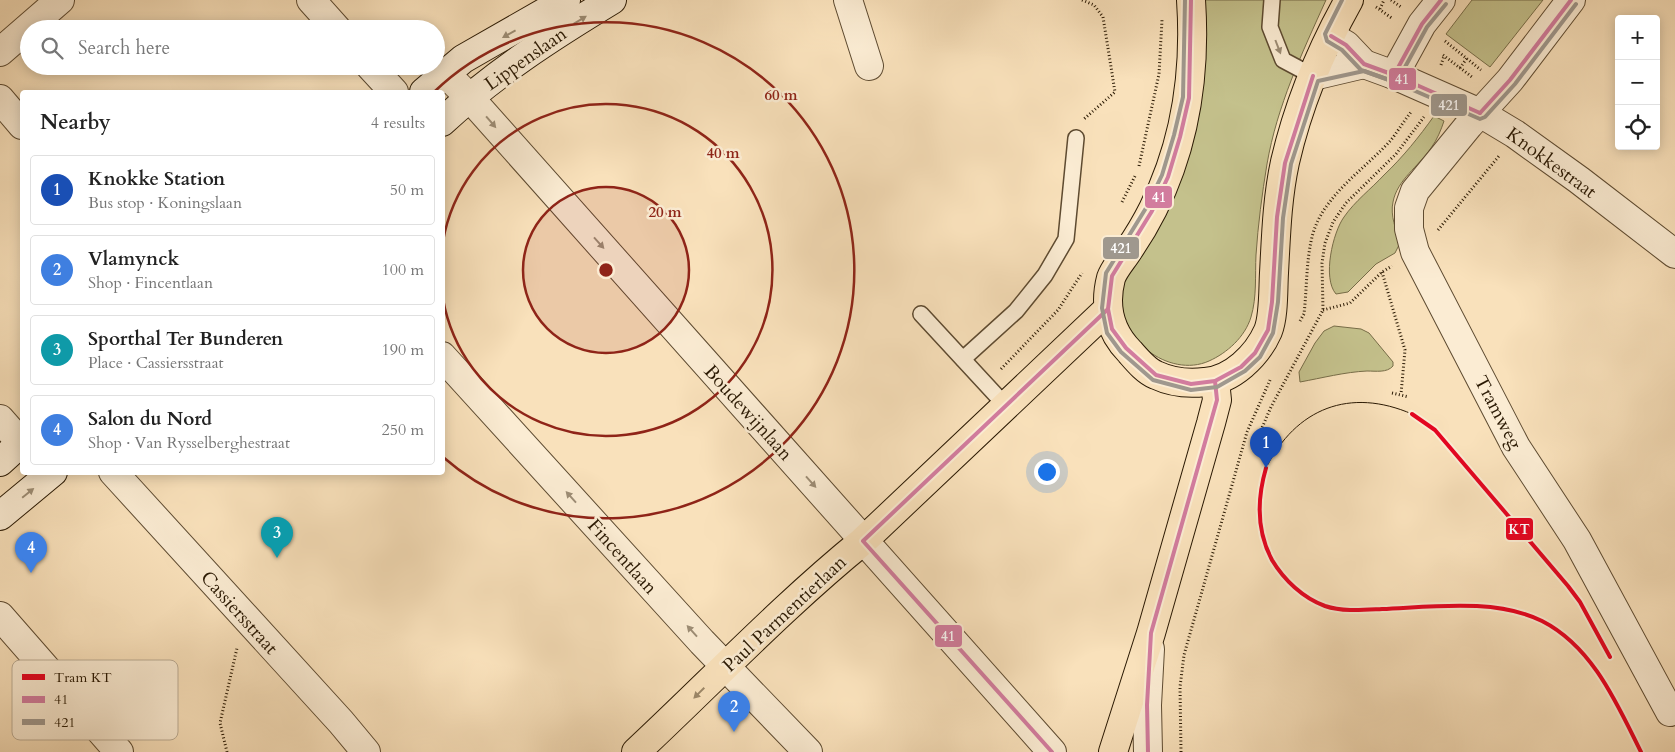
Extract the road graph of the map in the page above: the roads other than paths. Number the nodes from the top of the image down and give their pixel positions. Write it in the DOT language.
graph roads {
  1 [pos="60,0"];
  2 [pos="311,0"];
  3 [pos="566,0"];
  4 [pos="612,0"];
  5 [pos="848,0"];
  6 [pos="1190,0"];
  7 [pos="1272,0"];
  8 [pos="1349,0"];
  9 [pos="1441,0"];
  10 [pos="1571,0"];
  11 [pos="37,20"];
  12 [pos="329,20"];
  13 [pos="20,35"];
  14 [pos="1331,36"];
  15 [pos="0,52"];
  16 [pos="1364,64"];
  17 [pos="869,66"];
  18 [pos="446,73"];
  19 [pos="1394,74"];
  20 [pos="378,75"];
  21 [pos="444,75"];
  22 [pos="1313,76"];
  23 [pos="392,90"];
  24 [pos="426,90"];
  25 [pos="469,97"];
  26 [pos="0,99"];
  27 [pos="1480,113"];
  28 [pos="445,119"];
  29 [pos="20,123"];
  30 [pos="1076,138"];
  31 [pos="1675,254"];
  32 [pos="1108,309"];
  33 [pos="921,314"];
  34 [pos="445,359"];
  35 [pos="963,360"];
  36 [pos="1215,381"];
  37 [pos="1006,406"];
  38 [pos="0,419"];
  39 [pos="20,441"];
  40 [pos="20,445"];
  41 [pos="0,462"];
  42 [pos="48,475"];
  43 [pos="117,475"];
  44 [pos="0,516"];
  45 [pos="863,542"];
  46 [pos="0,616"];
  47 [pos="1151,633"];
  48 [pos="38,660"];
  49 [pos="725,666"];
  50 [pos="1673,714"];
  51 [pos="108,740"];
  52 [pos="119,752"];
  53 [pos="366,752"];
  54 [pos="636,752"];
  55 [pos="808,752"];
  56 [pos="1052,752"];
  57 [pos="1112,752"];
  58 [pos="1148,752"];
  1 -- 11 [label="street"];
  2 -- 12 [label="street"];
  3 -- 18 [label="street, Lippenslaan, one-way"];
  25 -- 4 [label="street, Lippenslaan, one-way"];
  5 -- 17 [label="street"];
  6 -- 32 [label="main road"];
  7 -- 22 [label="lane, one-way"];
  8 -- 14 [label="main road"];
  9 -- 19 [label="street"];
  10 -- 27 [label="street, Tramweg"];
  13 -- 15 [label="street"];
  14 -- 16 [label="street, Knokkestraat"];
  14 -- 22 [label="main road"];
  16 -- 19 [label="street, Knokkestraat"];
  16 -- 22 [label="street"];
  18 -- 25 [label="street, Boudewijnlaan"];
  19 -- 27 [label="street, Knokkestraat"];
  20 -- 23 [label="street"];
  21 -- 24 [label="street, Lippenslaan"];
  22 -- 36 [label="main road"];
  25 -- 28 [label="street, Lippenslaan"];
  25 -- 45 [label="street, Boudewijnlaan, one-way"];
  26 -- 29 [label="street"];
  27 -- 31 [label="street, Knokkestraat"];
  27 -- 50 [label="street, Tramweg"];
  30 -- 35 [label="lane"];
  32 -- 36 [label="main road"];
  32 -- 37 [label="main road, Paul Parmentierlaan"];
  33 -- 35 [label="lane"];
  49 -- 34 [label="street, Fincentlaan, one-way"];
  35 -- 37 [label="lane"];
  36 -- 47 [label="main road"];
  37 -- 45 [label="main road, Paul Parmentierlaan"];
  38 -- 39 [label="street"];
  40 -- 41 [label="street"];
  44 -- 42 [label="street, one-way"];
  43 -- 53 [label="street, Cassiersstraat"];
  45 -- 49 [label="main road, Paul Parmentierlaan"];
  45 -- 56 [label="street, Boudewijnlaan"];
  46 -- 48 [label="street"];
  47 -- 57 [label="main road"];
  47 -- 58 [label="street"];
  49 -- 54 [label="main road, Paul Parmentierlaan, one-way"];
  49 -- 55 [label="street, Fincentlaan"];
  51 -- 52 [label="street"];
}
